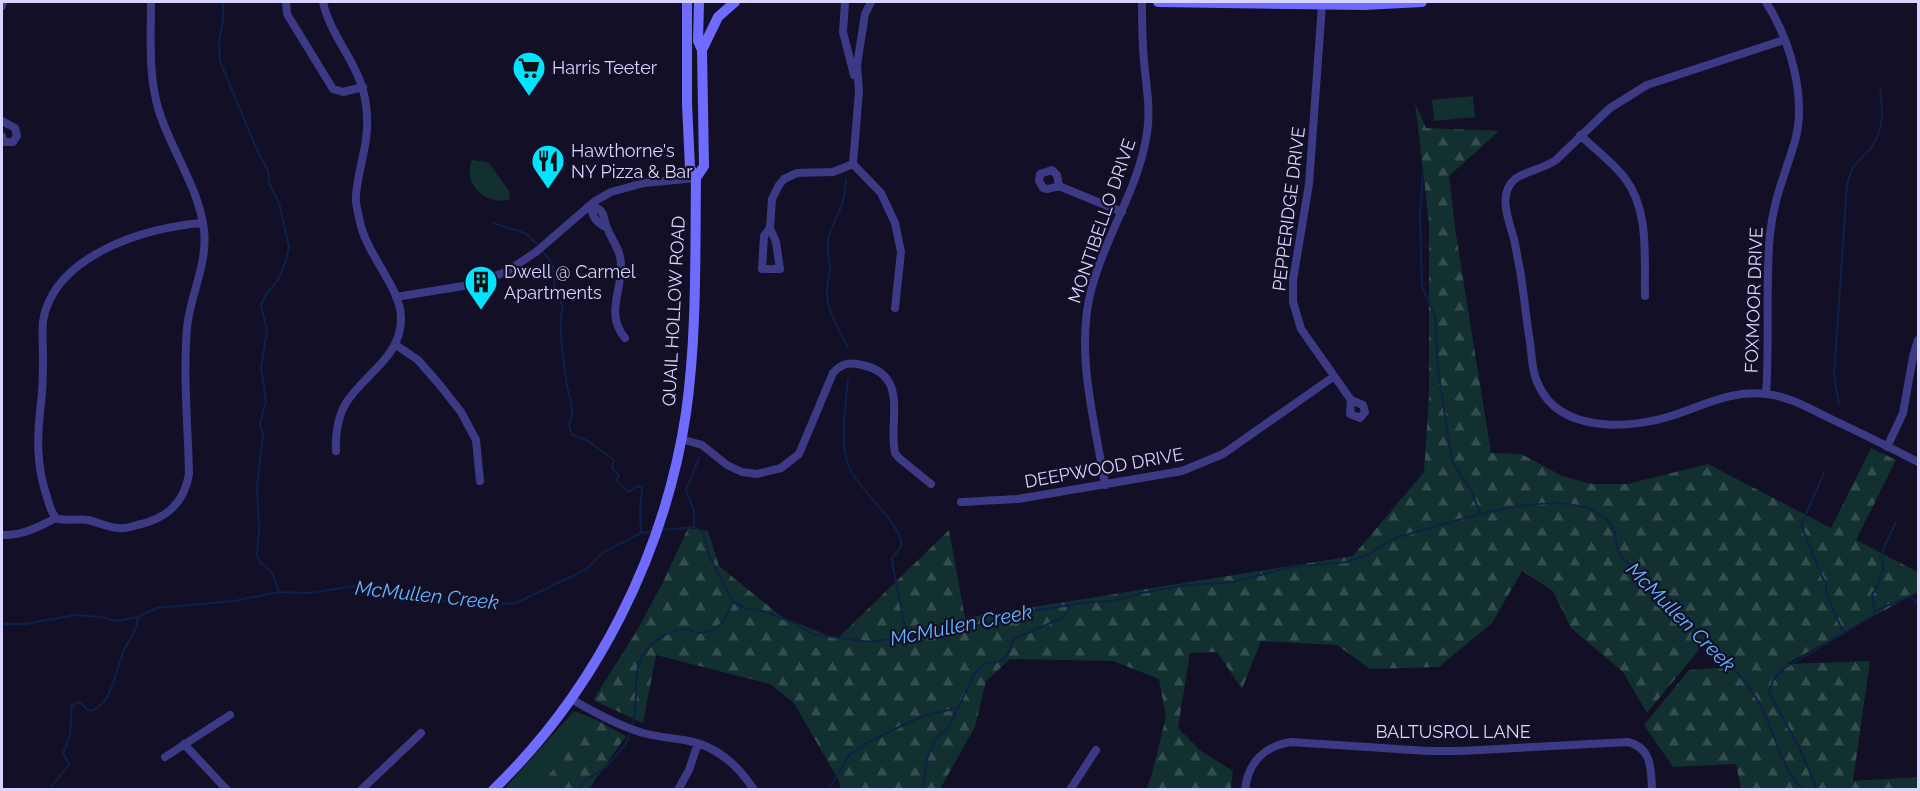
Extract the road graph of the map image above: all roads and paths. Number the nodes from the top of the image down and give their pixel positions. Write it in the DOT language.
graph roads {
  1 [pos="151,2"];
  2 [pos="286,2"];
  3 [pos="323,2"];
  4 [pos="687,2"];
  5 [pos="699,2"];
  6 [pos="735,2"];
  7 [pos="845,2"];
  8 [pos="871,2"];
  9 [pos="1142,2"];
  10 [pos="1158,2"];
  11 [pos="1422,2"];
  12 [pos="1766,2"];
  13 [pos="1322,5"];
  14 [pos="1784,40"];
  15 [pos="702,50"];
  16 [pos="363,87"];
  17 [pos="859,91"];
  18 [pos="2,121"];
  19 [pos="1580,135"];
  20 [pos="2,136"];
  21 [pos="853,164"];
  22 [pos="696,177"];
  23 [pos="1059,186"];
  24 [pos="591,205"];
  25 [pos="1122,212"];
  26 [pos="203,223"];
  27 [pos="770,228"];
  28 [pos="1645,296"];
  29 [pos="396,297"];
  30 [pos="895,308"];
  31 [pos="625,338"];
  32 [pos="1918,340"];
  33 [pos="396,345"];
  34 [pos="1334,377"];
  35 [pos="1766,394"];
  36 [pos="1351,400"];
  37 [pos="681,439"];
  38 [pos="1887,447"];
  39 [pos="336,451"];
  40 [pos="1918,462"];
  41 [pos="480,481"];
  42 [pos="931,484"];
  43 [pos="1106,485"];
  44 [pos="961,502"];
  45 [pos="56,518"];
  46 [pos="2,535"];
  47 [pos="571,699"];
  48 [pos="230,715"];
  49 [pos="421,733"];
  50 [pos="698,743"];
  51 [pos="184,744"];
  52 [pos="1096,750"];
  53 [pos="165,757"];
  54 [pos="227,789"];
  55 [pos="361,789"];
  56 [pos="493,789"];
  57 [pos="678,789"];
  58 [pos="754,789"];
  59 [pos="1070,789"];
  60 [pos="1245,789"];
  61 [pos="1652,789"];
  1 -- 26 [label="street"];
  2 -- 16 [label="street"];
  3 -- 16 [label="street"];
  4 -- 22 [label="main road, QUAIL HOLLOW ROAD"];
  5 -- 15 [label="main road, QUAIL HOLLOW ROAD"];
  6 -- 15 [label="main road"];
  7 -- 17 [label="street"];
  8 -- 17 [label="street"];
  9 -- 25 [label="street, MONTIBELLO DRIVE"];
  10 -- 13 [label="main road"];
  11 -- 13 [label="main road"];
  12 -- 14 [label="street, FOXMOOR DRIVE"];
  13 -- 34 [label="street, PEPPERIDGE DRIVE"];
  14 -- 19 [label="street"];
  14 -- 35 [label="street, FOXMOOR DRIVE"];
  15 -- 22 [label="main road, QUAIL HOLLOW ROAD"];
  16 -- 29 [label="street"];
  17 -- 21 [label="street"];
  18 -- 20 [label="street"];
  19 -- 28 [label="street"];
  19 -- 35 [label="street"];
  21 -- 27 [label="street"];
  21 -- 30 [label="street"];
  22 -- 24 [label="street"];
  22 -- 37 [label="main road, QUAIL HOLLOW ROAD"];
  23 -- 25 [label="street"];
  24 -- 29 [label="street"];
  24 -- 31 [label="street"];
  25 -- 43 [label="street, MONTIBELLO DRIVE"];
  26 -- 45 [label="street"];
  26 -- 45 [label="street"];
  27 -- 27 [label="street"];
  29 -- 33 [label="street"];
  32 -- 38 [label="street"];
  33 -- 39 [label="street"];
  33 -- 41 [label="street"];
  34 -- 36 [label="street, PEPPERIDGE DRIVE"];
  34 -- 43 [label="street, DEEPWOOD DRIVE"];
  35 -- 38 [label="street"];
  37 -- 42 [label="street"];
  37 -- 47 [label="main road, QUAIL HOLLOW ROAD"];
  38 -- 40 [label="street"];
  43 -- 44 [label="street, DEEPWOOD DRIVE"];
  45 -- 46 [label="street"];
  47 -- 50 [label="street"];
  47 -- 56 [label="main road, QUAIL HOLLOW ROAD"];
  48 -- 51 [label="street"];
  49 -- 55 [label="street"];
  50 -- 57 [label="street"];
  50 -- 58 [label="street"];
  51 -- 53 [label="street"];
  51 -- 54 [label="street"];
  52 -- 59 [label="street"];
  60 -- 61 [label="street, BALTUSROL LANE"];
}
